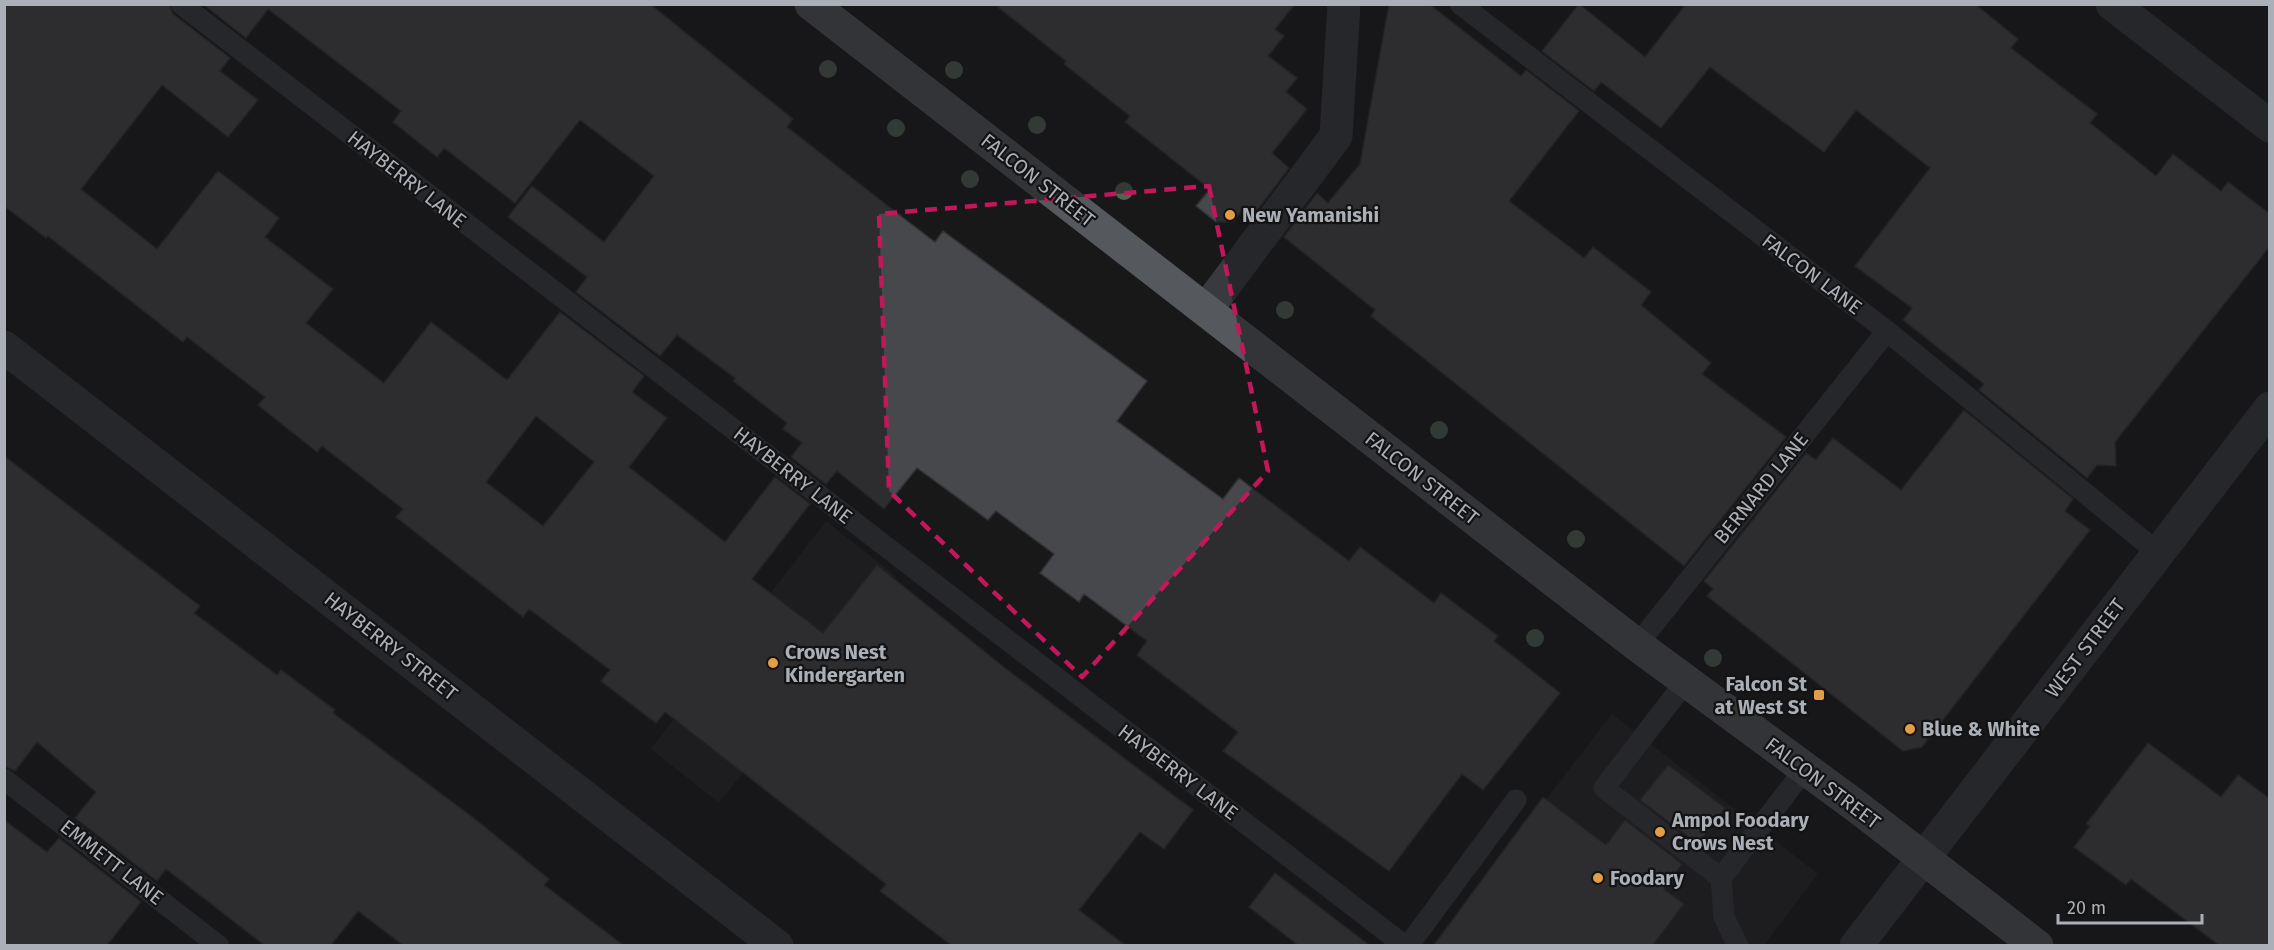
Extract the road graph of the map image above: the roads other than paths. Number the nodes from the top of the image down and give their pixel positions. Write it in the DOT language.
graph roads {
  1 [pos="181,4"];
  2 [pos="811,4"];
  3 [pos="1344,4"];
  4 [pos="1461,4"];
  5 [pos="2112,4"];
  6 [pos="2270,126"];
  7 [pos="1206,310"];
  8 [pos="1887,331"];
  9 [pos="4,347"];
  10 [pos="2270,408"];
  11 [pos="2157,552"];
  12 [pos="1637,645"];
  13 [pos="1686,681"];
  14 [pos="1805,769"];
  15 [pos="4,779"];
  16 [pos="1516,800"];
  17 [pos="1923,859"];
  18 [pos="1721,878"];
  19 [pos="219,945"];
  20 [pos="777,945"];
  21 [pos="1407,945"];
  22 [pos="1738,945"];
  23 [pos="1856,945"];
  24 [pos="2037,945"];
  1 -- 21 [label="lane, HAYBERRY LANE"];
  2 -- 7 [label="main road, FALCON STREET"];
  3 -- 7 [label="street"];
  4 -- 8 [label="lane, FALCON LANE"];
  5 -- 6 [label="street"];
  7 -- 12 [label="main road, FALCON STREET"];
  8 -- 11 [label="lane, FALCON LANE"];
  8 -- 12 [label="lane, BERNARD LANE"];
  9 -- 20 [label="street, HAYBERRY STREET"];
  10 -- 11 [label="street, WEST STREET"];
  11 -- 17 [label="street, WEST STREET"];
  12 -- 13 [label="main road, FALCON STREET"];
  13 -- 14 [label="main road, FALCON STREET"];
  13 -- 18 [label="lane"];
  14 -- 17 [label="main road, FALCON STREET"];
  14 -- 18 [label="lane"];
  15 -- 19 [label="lane, EMMETT LANE"];
  16 -- 21 [label="lane"];
  17 -- 23 [label="street, WEST STREET"];
  17 -- 24 [label="main road, FALCON STREET"];
  18 -- 22 [label="lane"];
}
